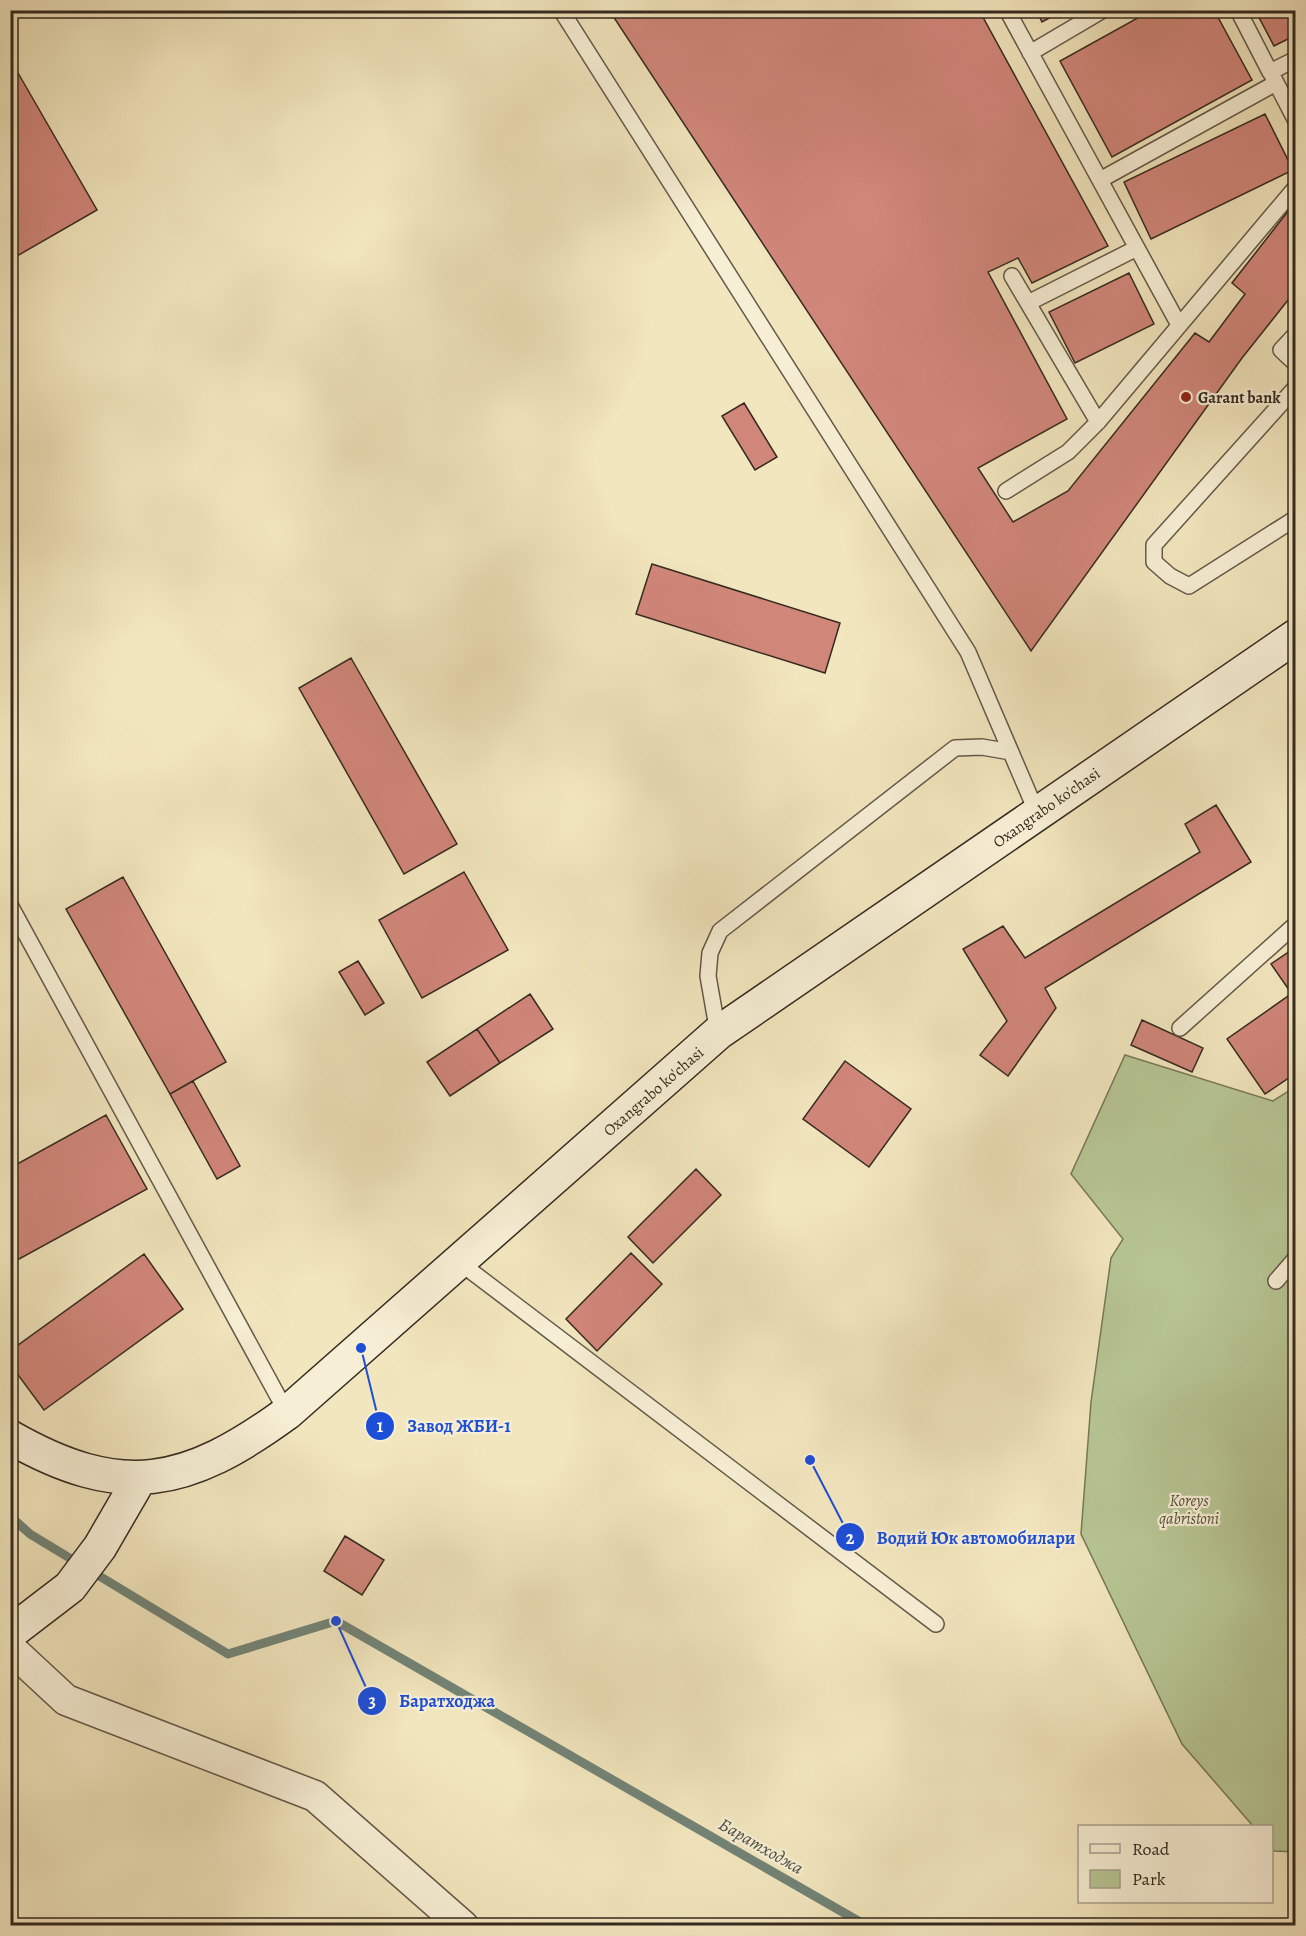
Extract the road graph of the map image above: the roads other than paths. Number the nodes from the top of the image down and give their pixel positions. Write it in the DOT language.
graph roads {
  1 [pos="561,10"];
  2 [pos="1007,10"];
  3 [pos="1103,10"];
  4 [pos="1238,10"];
  5 [pos="1030,53"];
  6 [pos="1296,59"];
  7 [pos="1273,78"];
  8 [pos="1296,121"];
  9 [pos="1100,180"];
  10 [pos="1296,187"];
  11 [pos="1137,248"];
  12 [pos="1012,276"];
  13 [pos="1028,303"];
  14 [pos="1179,325"];
  15 [pos="1296,334"];
  16 [pos="1296,364"];
  17 [pos="1296,387"];
  18 [pos="1098,422"];
  19 [pos="1006,491"];
  20 [pos="1296,518"];
  21 [pos="1296,636"];
  22 [pos="1011,752"];
  23 [pos="1037,813"];
  24 [pos="10,904"];
  25 [pos="1296,924"];
  26 [pos="1180,1028"];
  27 [pos="718,1033"];
  28 [pos="1296,1258"];
  29 [pos="459,1262"];
  30 [pos="1276,1281"];
  31 [pos="287,1413"];
  32 [pos="10,1437"];
  33 [pos="140,1478"];
  34 [pos="936,1624"];
  35 [pos="10,1633"];
  36 [pos="10,1648"];
  37 [pos="463,1926"];
  1 -- 22 [label="lane"];
  2 -- 5 [label="lane"];
  3 -- 5 [label="lane"];
  4 -- 7 [label="lane"];
  5 -- 9 [label="lane"];
  6 -- 7 [label="lane"];
  7 -- 8 [label="lane"];
  7 -- 9 [label="lane"];
  9 -- 11 [label="lane"];
  10 -- 14 [label="lane"];
  11 -- 13 [label="lane"];
  11 -- 14 [label="lane"];
  12 -- 13 [label="lane"];
  13 -- 18 [label="lane"];
  14 -- 18 [label="lane"];
  15 -- 16 [label="lane"];
  17 -- 20 [label="lane"];
  18 -- 19 [label="lane"];
  21 -- 23 [label="main road, Oxangrabo ko'chasi"];
  22 -- 23 [label="lane"];
  22 -- 27 [label="lane"];
  23 -- 27 [label="main road, Oxangrabo ko'chasi"];
  24 -- 31 [label="lane"];
  25 -- 26 [label="lane"];
  27 -- 29 [label="main road, Oxangrabo ko'chasi"];
  28 -- 30 [label="lane"];
  29 -- 31 [label="main road, Oxangrabo ko'chasi"];
  29 -- 34 [label="lane"];
  31 -- 33 [label="main road, Oxangrabo ko'chasi"];
  32 -- 33 [label="main road, Oxangrabo ko'chasi"];
  33 -- 35 [label="main road"];
  36 -- 37 [label="street"];
}
